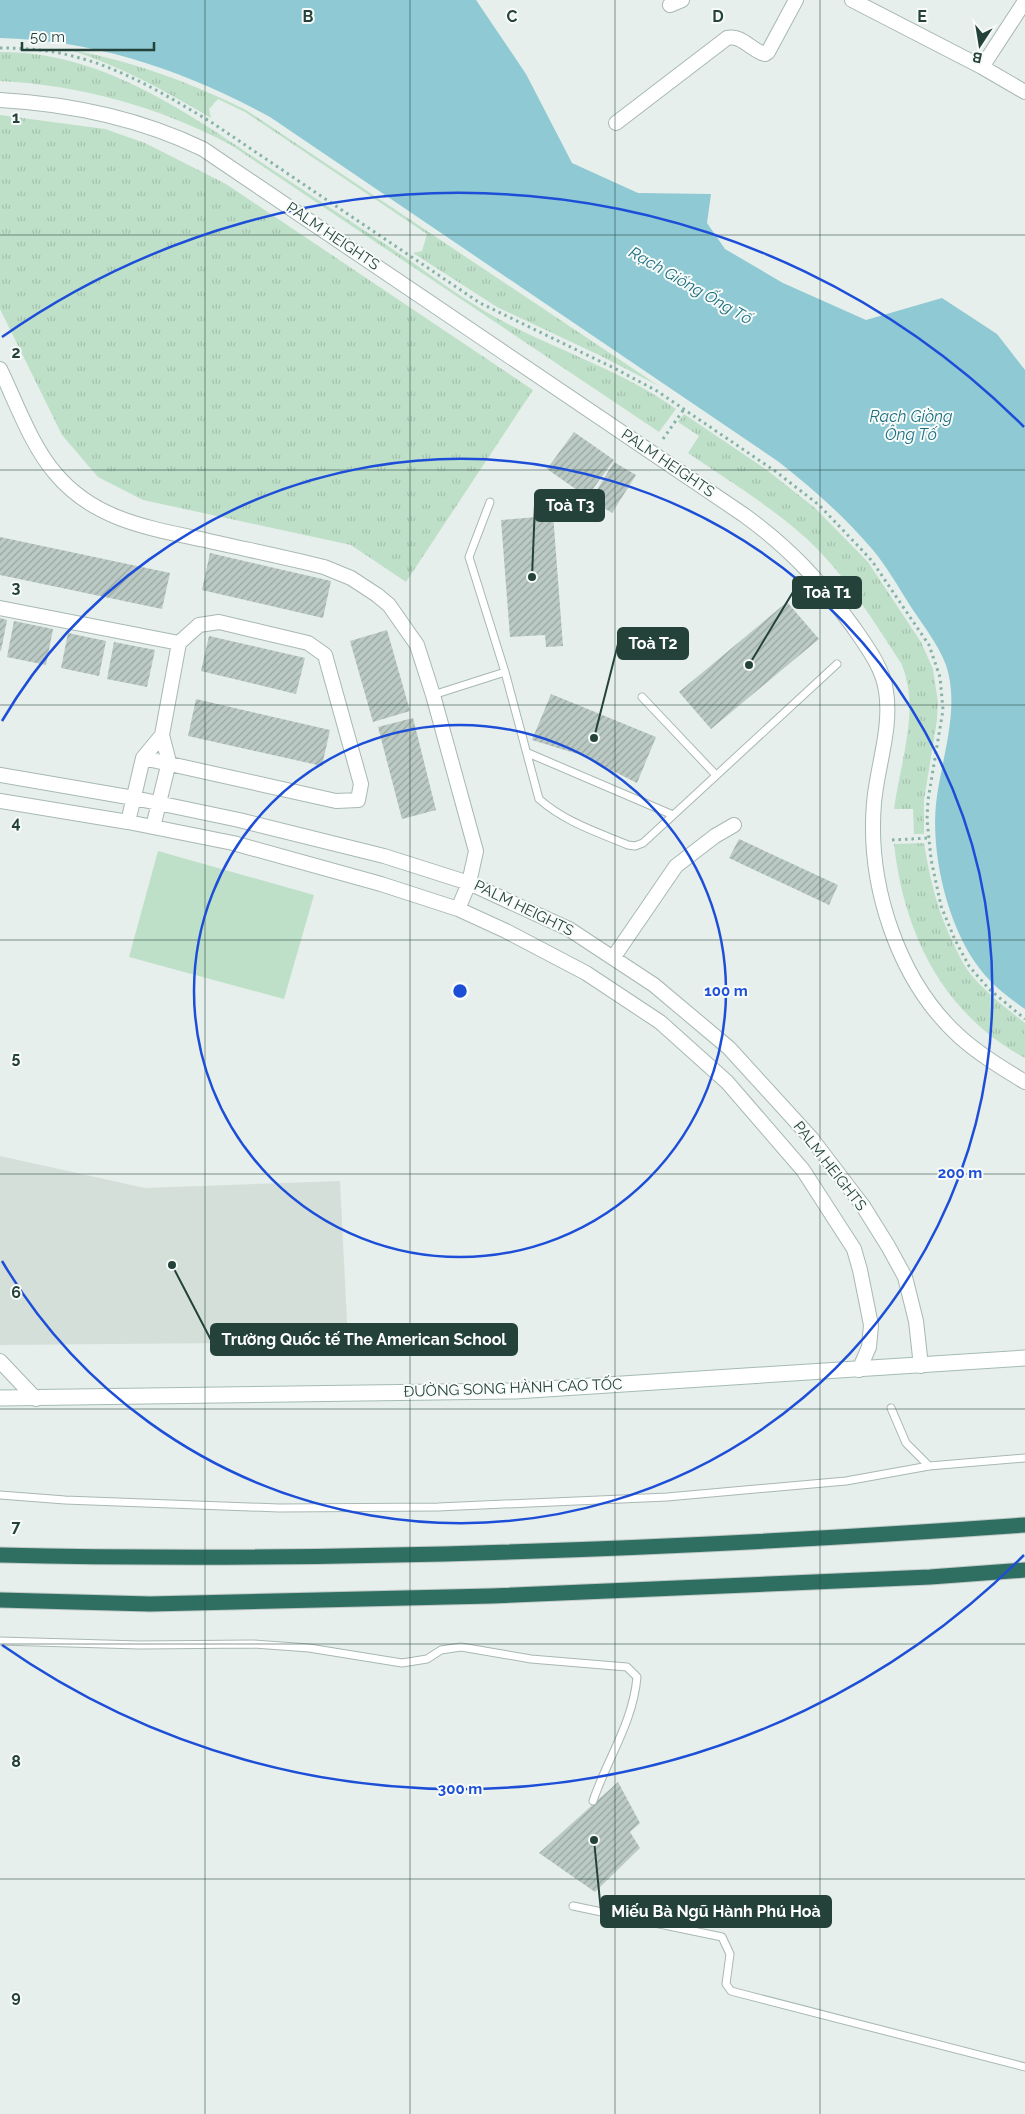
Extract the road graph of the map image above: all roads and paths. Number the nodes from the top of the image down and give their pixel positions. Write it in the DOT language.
graph roads {
  1 [pos="796,0"];
  2 [pos="852,0"];
  3 [pos="1025,1"];
  4 [pos="0,48"];
  5 [pos="982,67"];
  6 [pos="1025,92"];
  7 [pos="0,100"];
  8 [pos="616,123"];
  9 [pos="0,369"];
  10 [pos="684,409"];
  11 [pos="663,439"];
  12 [pos="490,502"];
  13 [pos="0,608"];
  14 [pos="179,643"];
  15 [pos="837,664"];
  16 [pos="505,672"];
  17 [pos="433,695"];
  18 [pos="642,697"];
  19 [pos="162,735"];
  20 [pos="528,753"];
  21 [pos="143,758"];
  22 [pos="169,762"];
  23 [pos="0,775"];
  24 [pos="716,775"];
  25 [pos="134,798"];
  26 [pos="0,801"];
  27 [pos="160,803"];
  28 [pos="673,815"];
  29 [pos="128,822"];
  30 [pos="734,825"];
  31 [pos="153,827"];
  32 [pos="929,838"];
  33 [pos="892,840"];
  34 [pos="469,883"];
  35 [pos="458,909"];
  36 [pos="613,958"];
  37 [pos="1025,1019"];
  38 [pos="1025,1082"];
  39 [pos="1025,1358"];
  40 [pos="0,1361"];
  41 [pos="921,1366"];
  42 [pos="859,1370"];
  43 [pos="0,1398"];
  44 [pos="36,1399"];
  45 [pos="891,1408"];
  46 [pos="1025,1458"];
  47 [pos="929,1466"];
  48 [pos="0,1495"];
  49 [pos="1025,1525"];
  50 [pos="0,1555"];
  51 [pos="1025,1570"];
  52 [pos="0,1600"];
  53 [pos="0,1641"];
  54 [pos="593,1801"];
  55 [pos="573,1906"];
  56 [pos="1025,2067"];
  1 -- 8 [label="street"];
  2 -- 5 [label="street"];
  3 -- 5 [label="street"];
  4 -- 10 [label="path"];
  5 -- 6 [label="street"];
  7 -- 38 [label="street, PALM HEIGHTS"];
  9 -- 17 [label="street, PALM HEIGHTS"];
  10 -- 11 [label="path"];
  10 -- 32 [label="path"];
  12 -- 16 [label="lane"];
  13 -- 14 [label="street"];
  14 -- 19 [label="street"];
  14 -- 22 [label="street"];
  15 -- 24 [label="lane"];
  16 -- 17 [label="lane"];
  16 -- 20 [label="lane"];
  17 -- 34 [label="street, PALM HEIGHTS"];
  18 -- 24 [label="lane"];
  19 -- 21 [label="street"];
  19 -- 22 [label="street"];
  20 -- 28 [label="lane"];
  20 -- 28 [label="lane"];
  21 -- 22 [label="street"];
  21 -- 25 [label="street"];
  22 -- 27 [label="street"];
  23 -- 25 [label="street"];
  24 -- 28 [label="lane"];
  25 -- 27 [label="street"];
  25 -- 29 [label="street"];
  26 -- 29 [label="street, PALM HEIGHTS"];
  27 -- 31 [label="street"];
  27 -- 34 [label="street"];
  29 -- 31 [label="street, PALM HEIGHTS"];
  30 -- 36 [label="street"];
  31 -- 35 [label="street, PALM HEIGHTS"];
  32 -- 33 [label="path"];
  32 -- 37 [label="path"];
  34 -- 35 [label="street"];
  34 -- 36 [label="street, PALM HEIGHTS"];
  35 -- 42 [label="street, PALM HEIGHTS"];
  36 -- 41 [label="street, PALM HEIGHTS"];
  39 -- 41 [label="main road, ĐƯỜNG SONG HÀNH CAO TỐC"];
  40 -- 44 [label="street"];
  41 -- 42 [label="main road, ĐƯỜNG SONG HÀNH CAO TỐC"];
  42 -- 44 [label="main road, ĐƯỜNG SONG HÀNH CAO TỐC"];
  43 -- 44 [label="main road, ĐƯỜNG SONG HÀNH CAO TỐC"];
  45 -- 47 [label="lane"];
  46 -- 47 [label="lane"];
  47 -- 48 [label="lane"];
  49 -- 50 [label="highway"];
  51 -- 52 [label="highway"];
  53 -- 54 [label="lane"];
  55 -- 56 [label="lane"];
}
